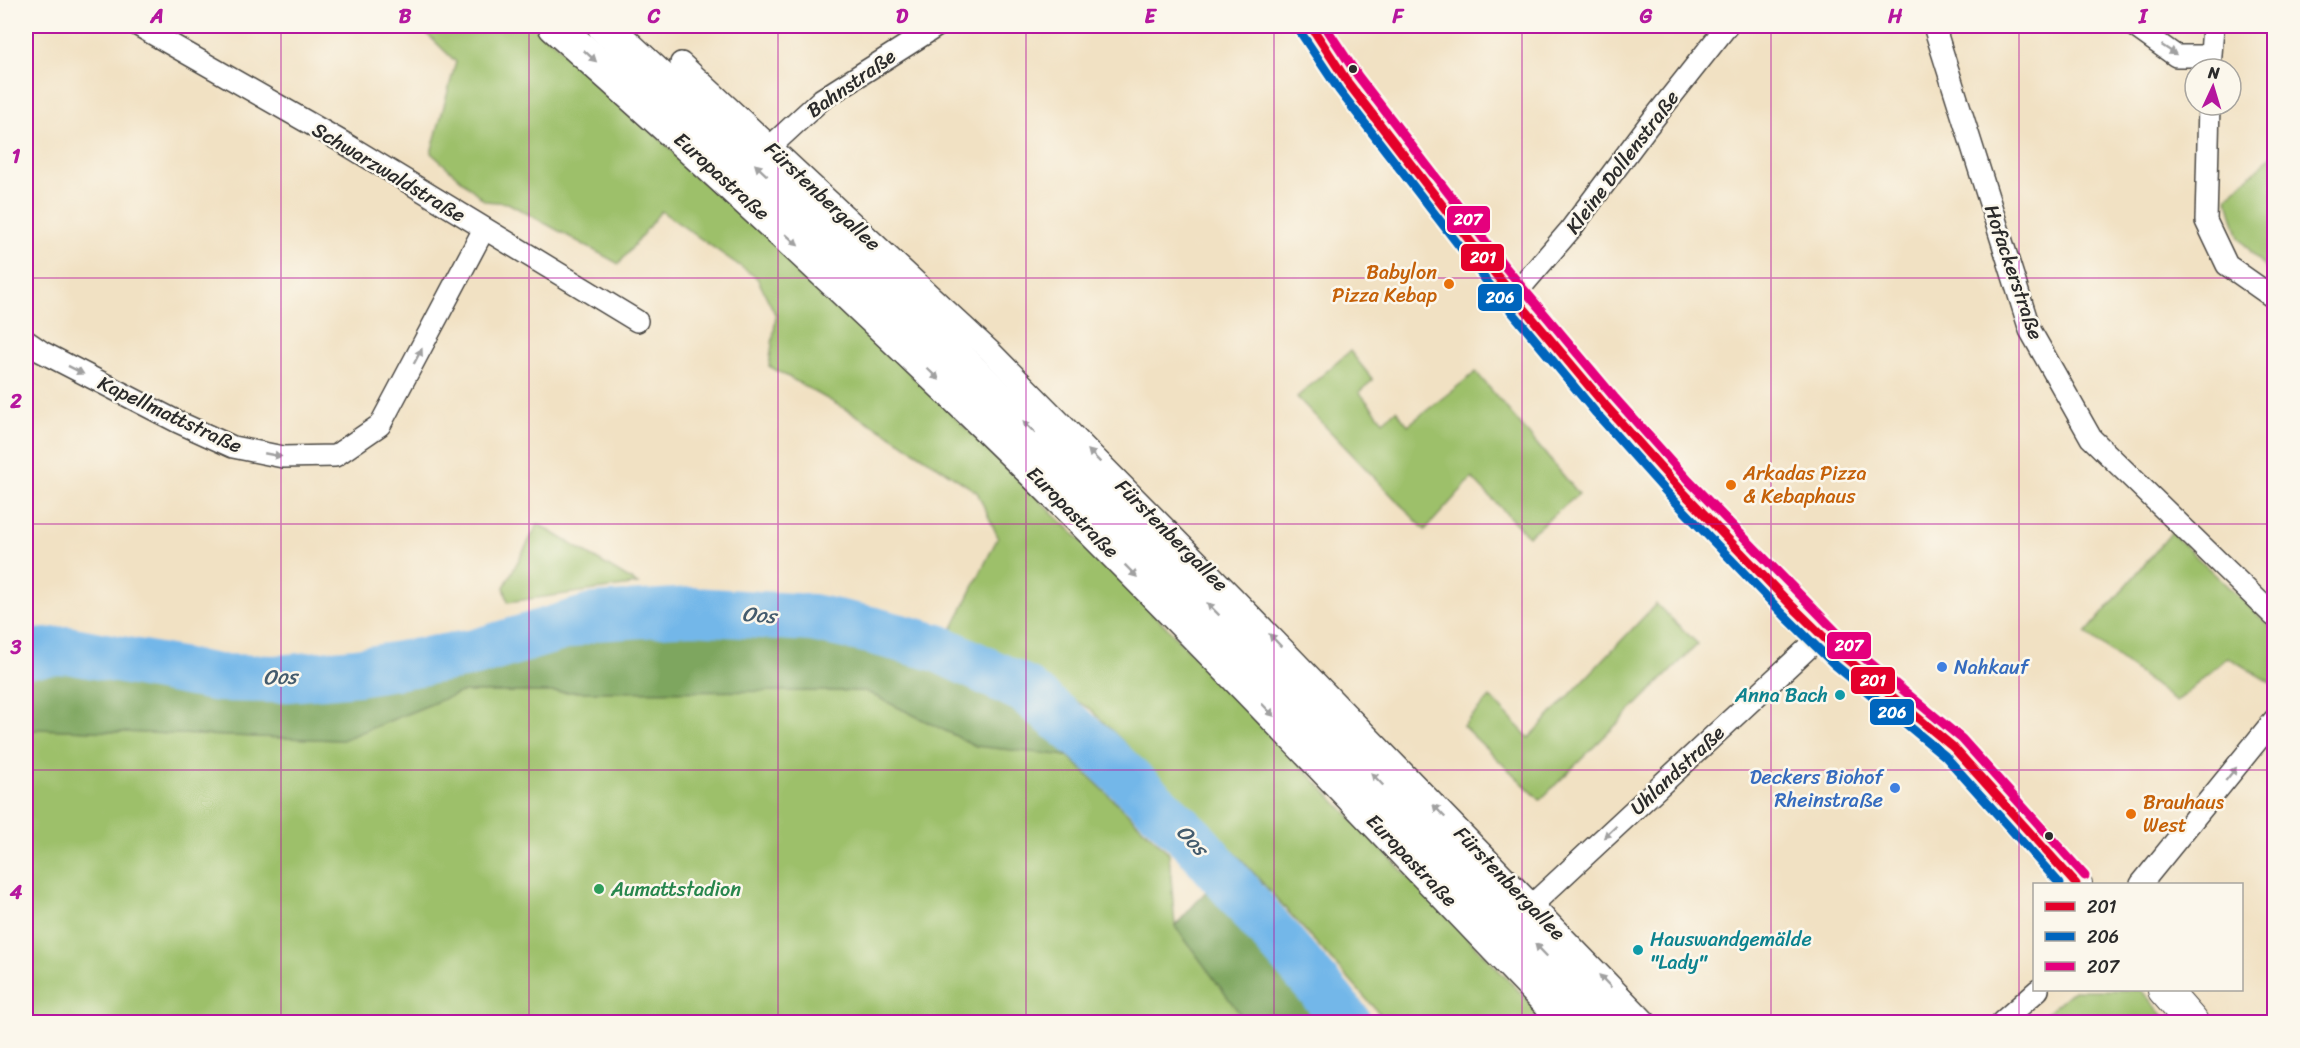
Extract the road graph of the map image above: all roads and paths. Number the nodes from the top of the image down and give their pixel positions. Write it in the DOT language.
graph roads {
  1 [pos="139,26"];
  2 [pos="555,26"];
  3 [pos="604,26"];
  4 [pos="937,26"];
  5 [pos="1311,26"];
  6 [pos="1727,26"];
  7 [pos="1934,26"];
  8 [pos="2134,26"];
  9 [pos="2213,26"];
  10 [pos="2183,57"];
  11 [pos="2210,57"];
  12 [pos="681,63"];
  13 [pos="2209,117"];
  14 [pos="770,147"];
  15 [pos="484,229"];
  16 [pos="1512,294"];
  17 [pos="2274,298"];
  18 [pos="637,321"];
  19 [pos="26,341"];
  20 [pos="2274,616"];
  21 [pos="1822,635"];
  22 [pos="2274,720"];
  23 [pos="2074,883"];
  24 [pos="2143,883"];
  25 [pos="1532,905"];
  26 [pos="2037,991"];
  27 [pos="2165,991"];
  28 [pos="1568,1023"];
  29 [pos="1611,1023"];
  30 [pos="1646,1023"];
  31 [pos="2002,1023"];
  32 [pos="2192,1023"];
  1 -- 15 [label="street, Schwarzwaldstraße"];
  2 -- 28 [label="main road, Europastraße, one-way"];
  29 -- 3 [label="main road, Europastraße, one-way"];
  4 -- 14 [label="street, Bahnstraße"];
  5 -- 16 [label="street"];
  6 -- 16 [label="street, Kleine Dollenstraße"];
  7 -- 20 [label="street, Hofackerstraße"];
  8 -- 10 [label="street, one-way"];
  9 -- 11 [label="street"];
  12 -- 14 [label="street, Fürstenbergallee"];
  13 -- 17 [label="street"];
  25 -- 14 [label="street, Fürstenbergallee, one-way"];
  15 -- 18 [label="street, Schwarzwaldstraße"];
  19 -- 15 [label="street, Kapellmattstraße, one-way"];
  16 -- 21 [label="street"];
  21 -- 23 [label="street"];
  21 -- 25 [label="street, Uhlandstraße, one-way"];
  24 -- 22 [label="street, one-way"];
  30 -- 25 [label="street, Fürstenbergallee, one-way"];
  26 -- 31 [label="street"];
  27 -- 32 [label="street"];
}
